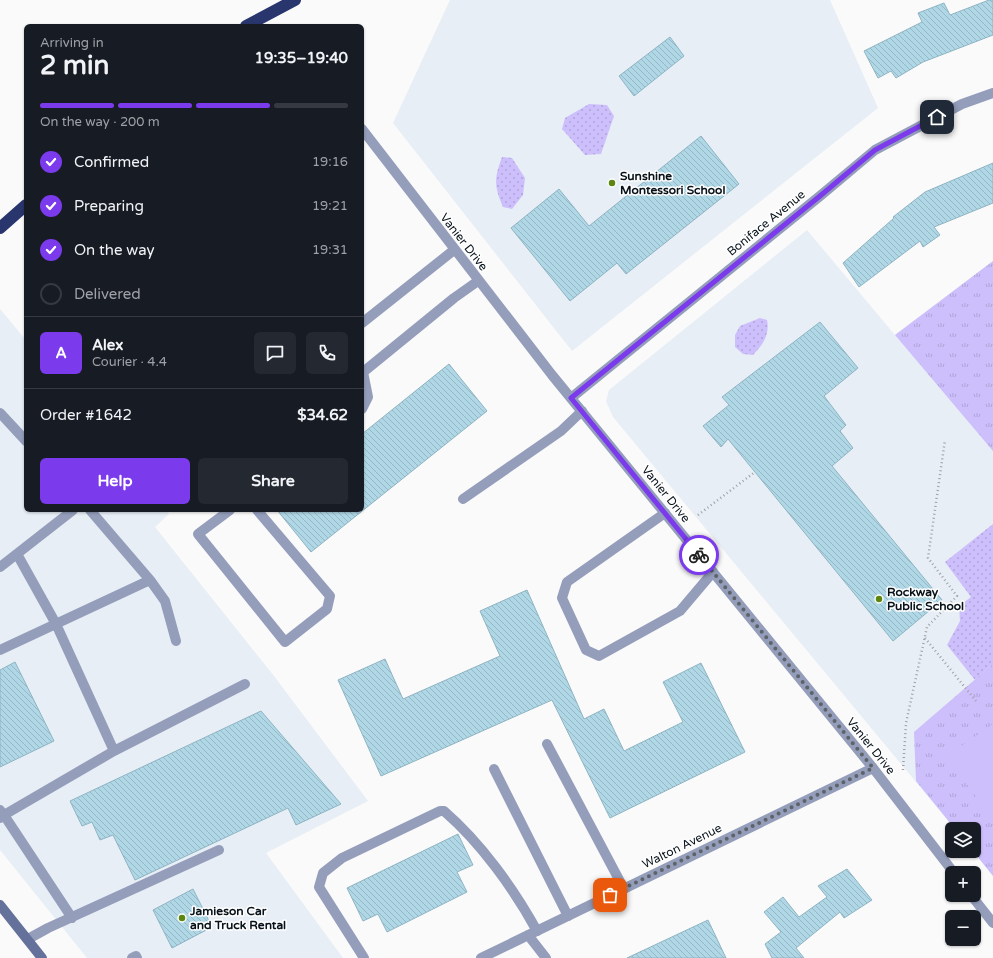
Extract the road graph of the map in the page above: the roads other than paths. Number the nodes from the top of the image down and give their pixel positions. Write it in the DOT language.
graph roads {
  1 [pos="295,0"];
  2 [pos="250,24"];
  3 [pos="993,93"];
  4 [pos="364,132"];
  5 [pos="24,207"];
  6 [pos="0,228"];
  7 [pos="454,250"];
  8 [pos="478,281"];
  9 [pos="364,321"];
  10 [pos="364,370"];
  11 [pos="364,380"];
  12 [pos="571,398"];
  13 [pos="364,405"];
  14 [pos="582,411"];
  15 [pos="0,413"];
  16 [pos="24,438"];
  17 [pos="463,500"];
  18 [pos="70,512"];
  19 [pos="92,512"];
  20 [pos="227,512"];
  21 [pos="259,512"];
  22 [pos="665,513"];
  23 [pos="16,554"];
  24 [pos="0,567"];
  25 [pos="713,572"];
  26 [pos="150,580"];
  27 [pos="56,624"];
  28 [pos="176,641"];
  29 [pos="0,650"];
  30 [pos="245,684"];
  31 [pos="547,744"];
  32 [pos="114,751"];
  33 [pos="873,768"];
  34 [pos="494,769"];
  35 [pos="1,814"];
  36 [pos="219,850"];
  37 [pos="949,866"];
  38 [pos="624,889"];
  39 [pos="977,902"];
  40 [pos="0,906"];
  41 [pos="568,916"];
  42 [pos="72,918"];
  43 [pos="993,923"];
  44 [pos="537,931"];
  45 [pos="528,935"];
  46 [pos="28,939"];
  47 [pos="42,958"];
  48 [pos="132,958"];
  49 [pos="137,958"];
  50 [pos="364,958"];
  51 [pos="481,958"];
  52 [pos="546,958"];
  1 -- 2 [label="highway"];
  3 -- 12 [label="street, Boniface Avenue"];
  4 -- 7 [label="street, Vanier Drive"];
  5 -- 6 [label="highway"];
  7 -- 8 [label="street, Vanier Drive"];
  7 -- 9 [label="street"];
  8 -- 10 [label="street"];
  8 -- 12 [label="street, Vanier Drive"];
  11 -- 13 [label="street"];
  12 -- 14 [label="street, Vanier Drive"];
  14 -- 17 [label="street"];
  14 -- 22 [label="street, Vanier Drive"];
  15 -- 16 [label="street"];
  18 -- 23 [label="street"];
  19 -- 26 [label="street"];
  20 -- 21 [label="street"];
  22 -- 25 [label="street, Vanier Drive"];
  22 -- 25 [label="street"];
  23 -- 24 [label="street"];
  23 -- 27 [label="street"];
  25 -- 33 [label="street, Vanier Drive"];
  26 -- 27 [label="street"];
  26 -- 28 [label="street"];
  27 -- 29 [label="street"];
  27 -- 32 [label="street"];
  30 -- 32 [label="street"];
  31 -- 38 [label="street"];
  32 -- 35 [label="street"];
  33 -- 37 [label="street, Vanier Drive"];
  33 -- 38 [label="street, Walton Avenue"];
  34 -- 41 [label="street"];
  35 -- 42 [label="street"];
  36 -- 42 [label="street"];
  38 -- 41 [label="street, Walton Avenue"];
  39 -- 43 [label="street"];
  40 -- 46 [label="main road"];
  41 -- 44 [label="street, Walton Avenue"];
  42 -- 46 [label="street"];
  44 -- 45 [label="street, Walton Avenue"];
  44 -- 50 [label="street"];
  45 -- 51 [label="street, Walton Avenue"];
  45 -- 52 [label="street"];
  46 -- 47 [label="main road"];
  48 -- 49 [label="street"];
}
